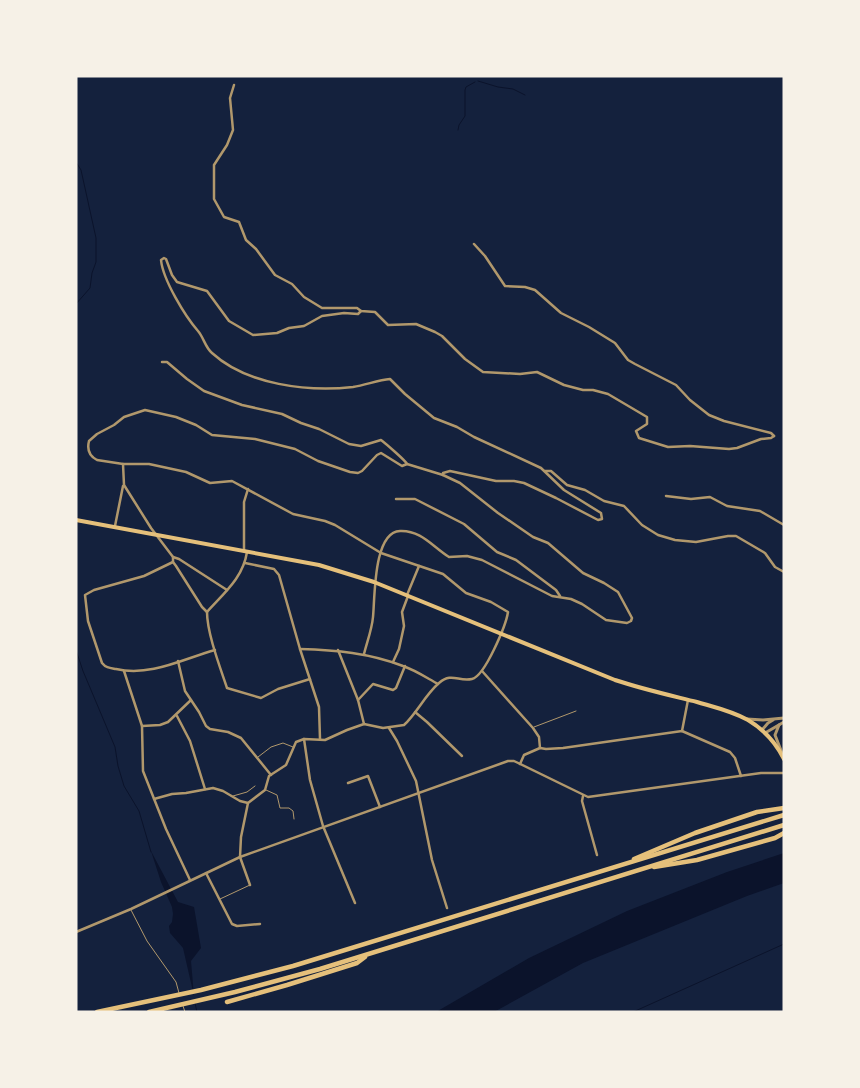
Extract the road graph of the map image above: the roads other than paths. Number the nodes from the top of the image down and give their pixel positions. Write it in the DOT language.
graph roads {
  1 [pos="234,84"];
  2 [pos="474,244"];
  3 [pos="361,311"];
  4 [pos="162,362"];
  5 [pos="123,464"];
  6 [pos="407,464"];
  7 [pos="544,471"];
  8 [pos="443,475"];
  9 [pos="124,485"];
  10 [pos="248,489"];
  11 [pos="666,496"];
  12 [pos="396,499"];
  13 [pos="76,520"];
  14 [pos="784,524"];
  15 [pos="115,526"];
  16 [pos="155,533"];
  17 [pos="246,550"];
  18 [pos="380,553"];
  19 [pos="174,557"];
  20 [pos="173,562"];
  21 [pos="246,563"];
  22 [pos="419,566"];
  23 [pos="784,572"];
  24 [pos="374,582"];
  25 [pos="228,590"];
  26 [pos="408,595"];
  27 [pos="560,596"];
  28 [pos="207,612"];
  29 [pos="500,633"];
  30 [pos="300,649"];
  31 [pos="215,650"];
  32 [pos="338,650"];
  33 [pos="364,654"];
  34 [pos="178,661"];
  35 [pos="394,662"];
  36 [pos="405,666"];
  37 [pos="124,671"];
  38 [pos="482,671"];
  39 [pos="310,679"];
  40 [pos="438,684"];
  41 [pos="191,700"];
  42 [pos="358,700"];
  43 [pos="688,700"];
  44 [pos="576,711"];
  45 [pos="415,712"];
  46 [pos="176,716"];
  47 [pos="779,718"];
  48 [pos="784,718"];
  49 [pos="747,719"];
  50 [pos="784,722"];
  51 [pos="364,724"];
  52 [pos="779,725"];
  53 [pos="142,726"];
  54 [pos="389,728"];
  55 [pos="533,728"];
  56 [pos="682,731"];
  57 [pos="763,731"];
  58 [pos="304,739"];
  59 [pos="320,740"];
  60 [pos="293,747"];
  61 [pos="540,748"];
  62 [pos="462,756"];
  63 [pos="257,757"];
  64 [pos="784,759"];
  65 [pos="520,764"];
  66 [pos="784,773"];
  67 [pos="271,775"];
  68 [pos="741,776"];
  69 [pos="348,783"];
  70 [pos="255,786"];
  71 [pos="205,789"];
  72 [pos="266,790"];
  73 [pos="420,793"];
  74 [pos="232,796"];
  75 [pos="583,796"];
  76 [pos="154,799"];
  77 [pos="248,803"];
  78 [pos="380,807"];
  79 [pos="784,808"];
  80 [pos="784,815"];
  81 [pos="294,819"];
  82 [pos="323,826"];
  83 [pos="784,826"];
  84 [pos="784,833"];
  85 [pos="598,855"];
  86 [pos="240,857"];
  87 [pos="612,869"];
  88 [pos="635,870"];
  89 [pos="206,873"];
  90 [pos="190,880"];
  91 [pos="250,885"];
  92 [pos="219,899"];
  93 [pos="355,903"];
  94 [pos="447,908"];
  95 [pos="131,909"];
  96 [pos="260,924"];
  97 [pos="76,932"];
  98 [pos="368,954"];
  99 [pos="179,996"];
  100 [pos="226,1002"];
  101 [pos="181,1005"];
  102 [pos="97,1012"];
  103 [pos="149,1012"];
  104 [pos="185,1012"];
  1 -- 3 [label="street"];
  2 -- 3 [label="street"];
  3 -- 7 [label="street"];
  4 -- 6 [label="street"];
  5 -- 6 [label="street"];
  5 -- 9 [label="street"];
  5 -- 10 [label="street"];
  6 -- 8 [label="street"];
  7 -- 8 [label="street"];
  7 -- 23 [label="street"];
  8 -- 27 [label="street"];
  9 -- 15 [label="street"];
  9 -- 16 [label="street"];
  10 -- 17 [label="street"];
  10 -- 18 [label="street"];
  11 -- 14 [label="street"];
  12 -- 27 [label="street"];
  13 -- 15 [label="main road"];
  15 -- 16 [label="main road"];
  16 -- 17 [label="main road"];
  16 -- 19 [label="street"];
  17 -- 21 [label="street"];
  17 -- 24 [label="main road"];
  18 -- 22 [label="street"];
  18 -- 24 [label="street"];
  18 -- 27 [label="street"];
  19 -- 20 [label="street"];
  19 -- 25 [label="street"];
  20 -- 28 [label="street"];
  20 -- 37 [label="street"];
  21 -- 25 [label="street"];
  21 -- 30 [label="street"];
  22 -- 26 [label="street"];
  22 -- 29 [label="street"];
  24 -- 26 [label="main road"];
  24 -- 33 [label="street"];
  25 -- 28 [label="street"];
  26 -- 29 [label="main road"];
  26 -- 35 [label="street"];
  28 -- 31 [label="street"];
  29 -- 38 [label="street"];
  29 -- 43 [label="main road"];
  30 -- 32 [label="street"];
  30 -- 39 [label="street"];
  31 -- 34 [label="street"];
  31 -- 39 [label="street"];
  32 -- 33 [label="street"];
  32 -- 42 [label="street"];
  33 -- 35 [label="street"];
  34 -- 37 [label="street"];
  34 -- 41 [label="street"];
  35 -- 36 [label="street"];
  36 -- 40 [label="street"];
  36 -- 42 [label="street"];
  37 -- 53 [label="street"];
  38 -- 40 [label="street"];
  38 -- 55 [label="street"];
  39 -- 59 [label="street"];
  40 -- 45 [label="street"];
  41 -- 46 [label="street"];
  41 -- 63 [label="street"];
  42 -- 51 [label="street"];
  43 -- 49 [label="main road"];
  43 -- 56 [label="street"];
  44 -- 55 [label="lane"];
  45 -- 54 [label="street"];
  45 -- 62 [label="street"];
  46 -- 53 [label="street"];
  46 -- 71 [label="street"];
  47 -- 48 [label="street"];
  47 -- 49 [label="street"];
  47 -- 57 [label="street"];
  49 -- 57 [label="main road"];
  50 -- 52 [label="street"];
  51 -- 54 [label="street"];
  51 -- 59 [label="street"];
  52 -- 57 [label="street"];
  52 -- 64 [label="street"];
  53 -- 76 [label="street"];
  54 -- 73 [label="street"];
  55 -- 61 [label="street"];
  56 -- 61 [label="street"];
  56 -- 68 [label="street"];
  57 -- 64 [label="main road"];
  58 -- 59 [label="street"];
  58 -- 60 [label="street"];
  58 -- 82 [label="street"];
  60 -- 63 [label="lane"];
  60 -- 67 [label="street"];
  61 -- 65 [label="street"];
  63 -- 67 [label="street"];
  65 -- 73 [label="street"];
  65 -- 75 [label="street"];
  66 -- 68 [label="street"];
  67 -- 72 [label="street"];
  68 -- 75 [label="street"];
  69 -- 78 [label="street"];
  70 -- 74 [label="lane"];
  71 -- 74 [label="street"];
  71 -- 76 [label="street"];
  72 -- 77 [label="street"];
  72 -- 81 [label="lane"];
  73 -- 78 [label="street"];
  73 -- 94 [label="street"];
  74 -- 77 [label="street"];
  75 -- 85 [label="street"];
  76 -- 90 [label="street"];
  77 -- 86 [label="street"];
  78 -- 82 [label="street"];
  79 -- 87 [label="highway"];
  80 -- 87 [label="highway"];
  82 -- 86 [label="street"];
  82 -- 93 [label="street"];
  83 -- 88 [label="highway"];
  84 -- 88 [label="highway"];
  86 -- 89 [label="street"];
  86 -- 91 [label="street"];
  87 -- 99 [label="highway"];
  88 -- 98 [label="highway"];
  89 -- 90 [label="street"];
  89 -- 92 [label="street"];
  90 -- 95 [label="street"];
  91 -- 92 [label="lane"];
  92 -- 96 [label="street"];
  95 -- 97 [label="street"];
  95 -- 99 [label="lane"];
  98 -- 100 [label="highway"];
  98 -- 101 [label="highway"];
  99 -- 102 [label="highway"];
  101 -- 103 [label="highway"];
  101 -- 104 [label="lane"];
}
